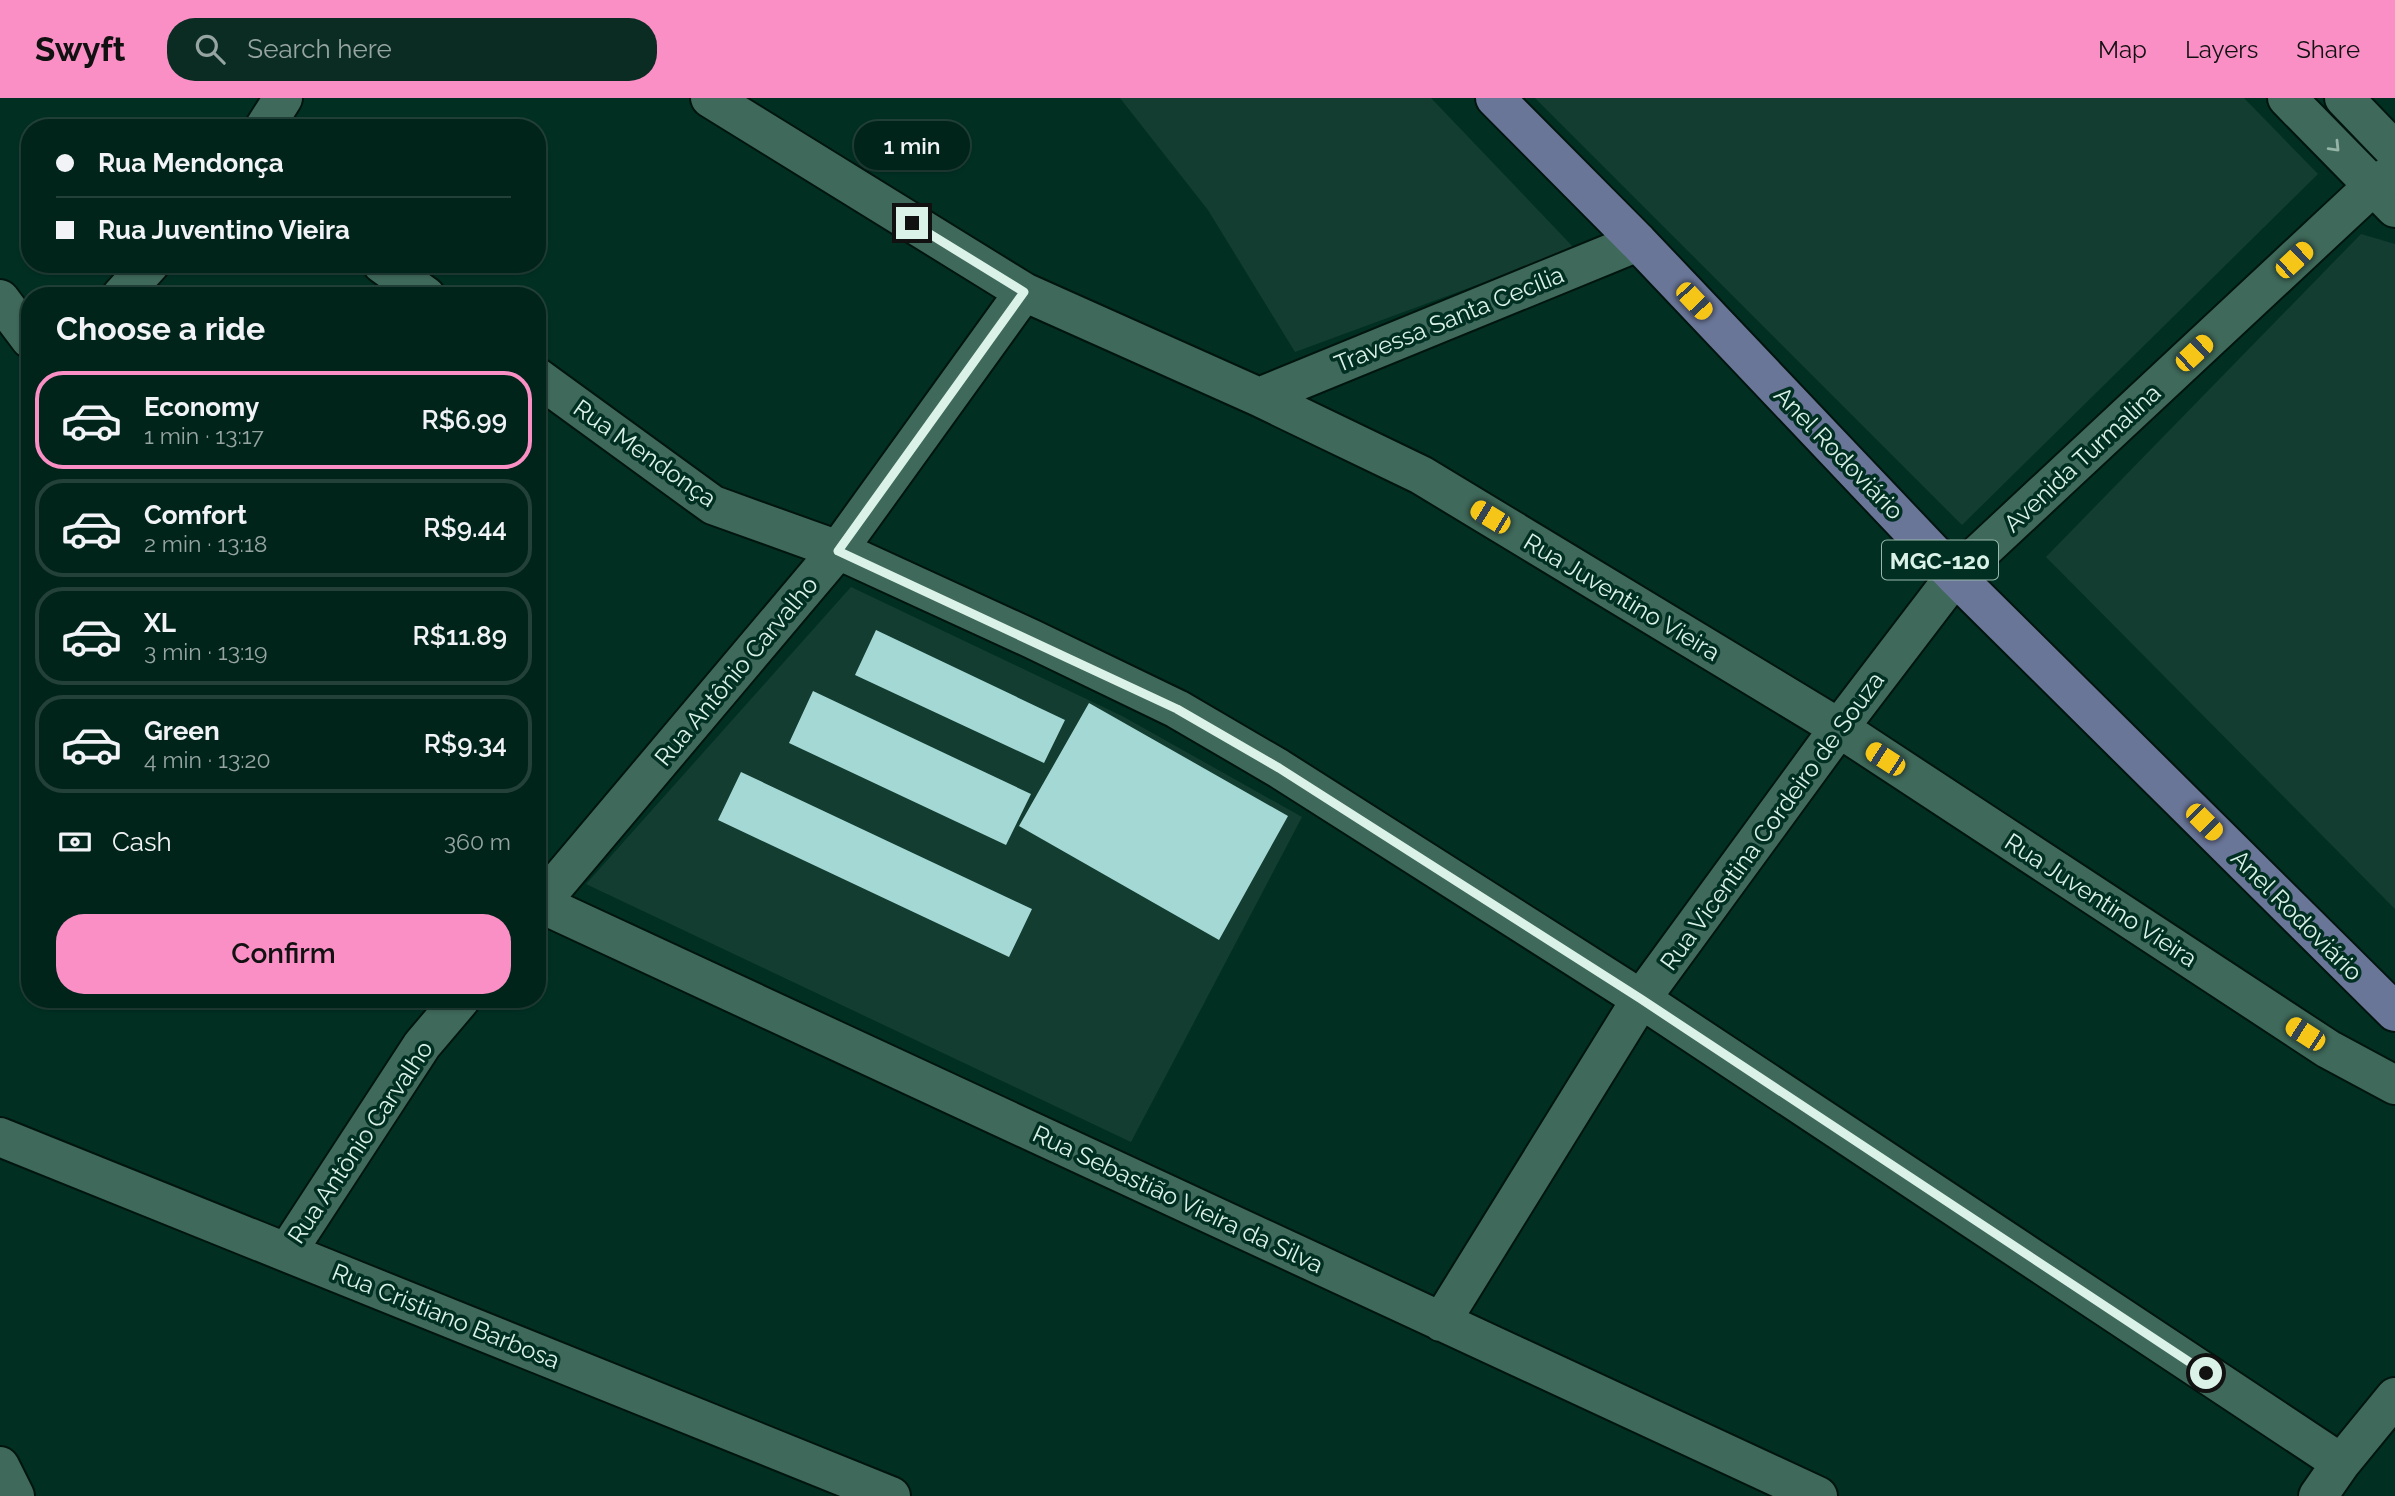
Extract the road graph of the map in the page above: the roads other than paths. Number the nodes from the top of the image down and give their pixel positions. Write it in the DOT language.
graph roads {
  1 [pos="283,98"];
  2 [pos="710,98"];
  3 [pos="1495,98"];
  4 [pos="2287,98"];
  5 [pos="2344,98"];
  6 [pos="270,119"];
  7 [pos="2395,151"];
  8 [pos="2388,189"];
  9 [pos="1638,242"];
  10 [pos="142,273"];
  11 [pos="394,273"];
  12 [pos="129,287"];
  13 [pos="414,287"];
  14 [pos="1024,292"];
  15 [pos="0,299"];
  16 [pos="21,327"];
  17 [pos="546,384"];
  18 [pos="1259,397"];
  19 [pos="838,551"];
  20 [pos="1955,576"];
  21 [pos="1839,728"];
  22 [pos="546,896"];
  23 [pos="546,907"];
  24 [pos="1641,999"];
  25 [pos="453,1008"];
  26 [pos="2395,1012"];
  27 [pos="2395,1085"];
  28 [pos="0,1138"];
  29 [pos="287,1252"];
  30 [pos="1441,1322"];
  31 [pos="2395,1397"];
  32 [pos="2341,1463"];
  33 [pos="0,1466"];
  34 [pos="15,1496"];
  35 [pos="891,1496"];
  36 [pos="1818,1496"];
  37 [pos="2318,1496"];
  1 -- 6 [label="street"];
  2 -- 14 [label="street, Rua Juventino Vieira"];
  3 -- 9 [label="main road, Anel Rodoviário / MGC-120"];
  4 -- 8 [label="street, one-way"];
  5 -- 7 [label="street"];
  8 -- 20 [label="street, Avenida Turmalina"];
  9 -- 18 [label="street, Travessa Santa Cecília"];
  9 -- 20 [label="main road, Anel Rodoviário / MGC-120"];
  10 -- 12 [label="street"];
  11 -- 13 [label="street"];
  14 -- 18 [label="street, Rua Juventino Vieira"];
  14 -- 19 [label="street, Rua Antônio Carvalho"];
  15 -- 16 [label="street"];
  17 -- 19 [label="street, Rua Mendonça"];
  18 -- 21 [label="street, Rua Juventino Vieira"];
  19 -- 22 [label="street, Rua Antônio Carvalho"];
  19 -- 24 [label="street, Rua Mendonça"];
  20 -- 21 [label="street, Rua Vicentina Cordeiro de Souza"];
  20 -- 26 [label="main road, Anel Rodoviário / MGC-120"];
  21 -- 24 [label="street, Rua Vicentina Cordeiro de Souza"];
  21 -- 27 [label="street, Rua Juventino Vieira"];
  23 -- 30 [label="street, Rua Sebastião Vieira da Silva"];
  24 -- 30 [label="street, Rua Vicentina Cordeiro de Souza"];
  24 -- 32 [label="street, Rua Mendonça"];
  25 -- 29 [label="street, Rua Antônio Carvalho"];
  28 -- 29 [label="street, Rua Cristiano Barbosa"];
  29 -- 35 [label="street, Rua Cristiano Barbosa"];
  30 -- 36 [label="street, Rua Sebastião Vieira da Silva"];
  31 -- 32 [label="street"];
  32 -- 37 [label="street"];
  33 -- 34 [label="street"];
}
